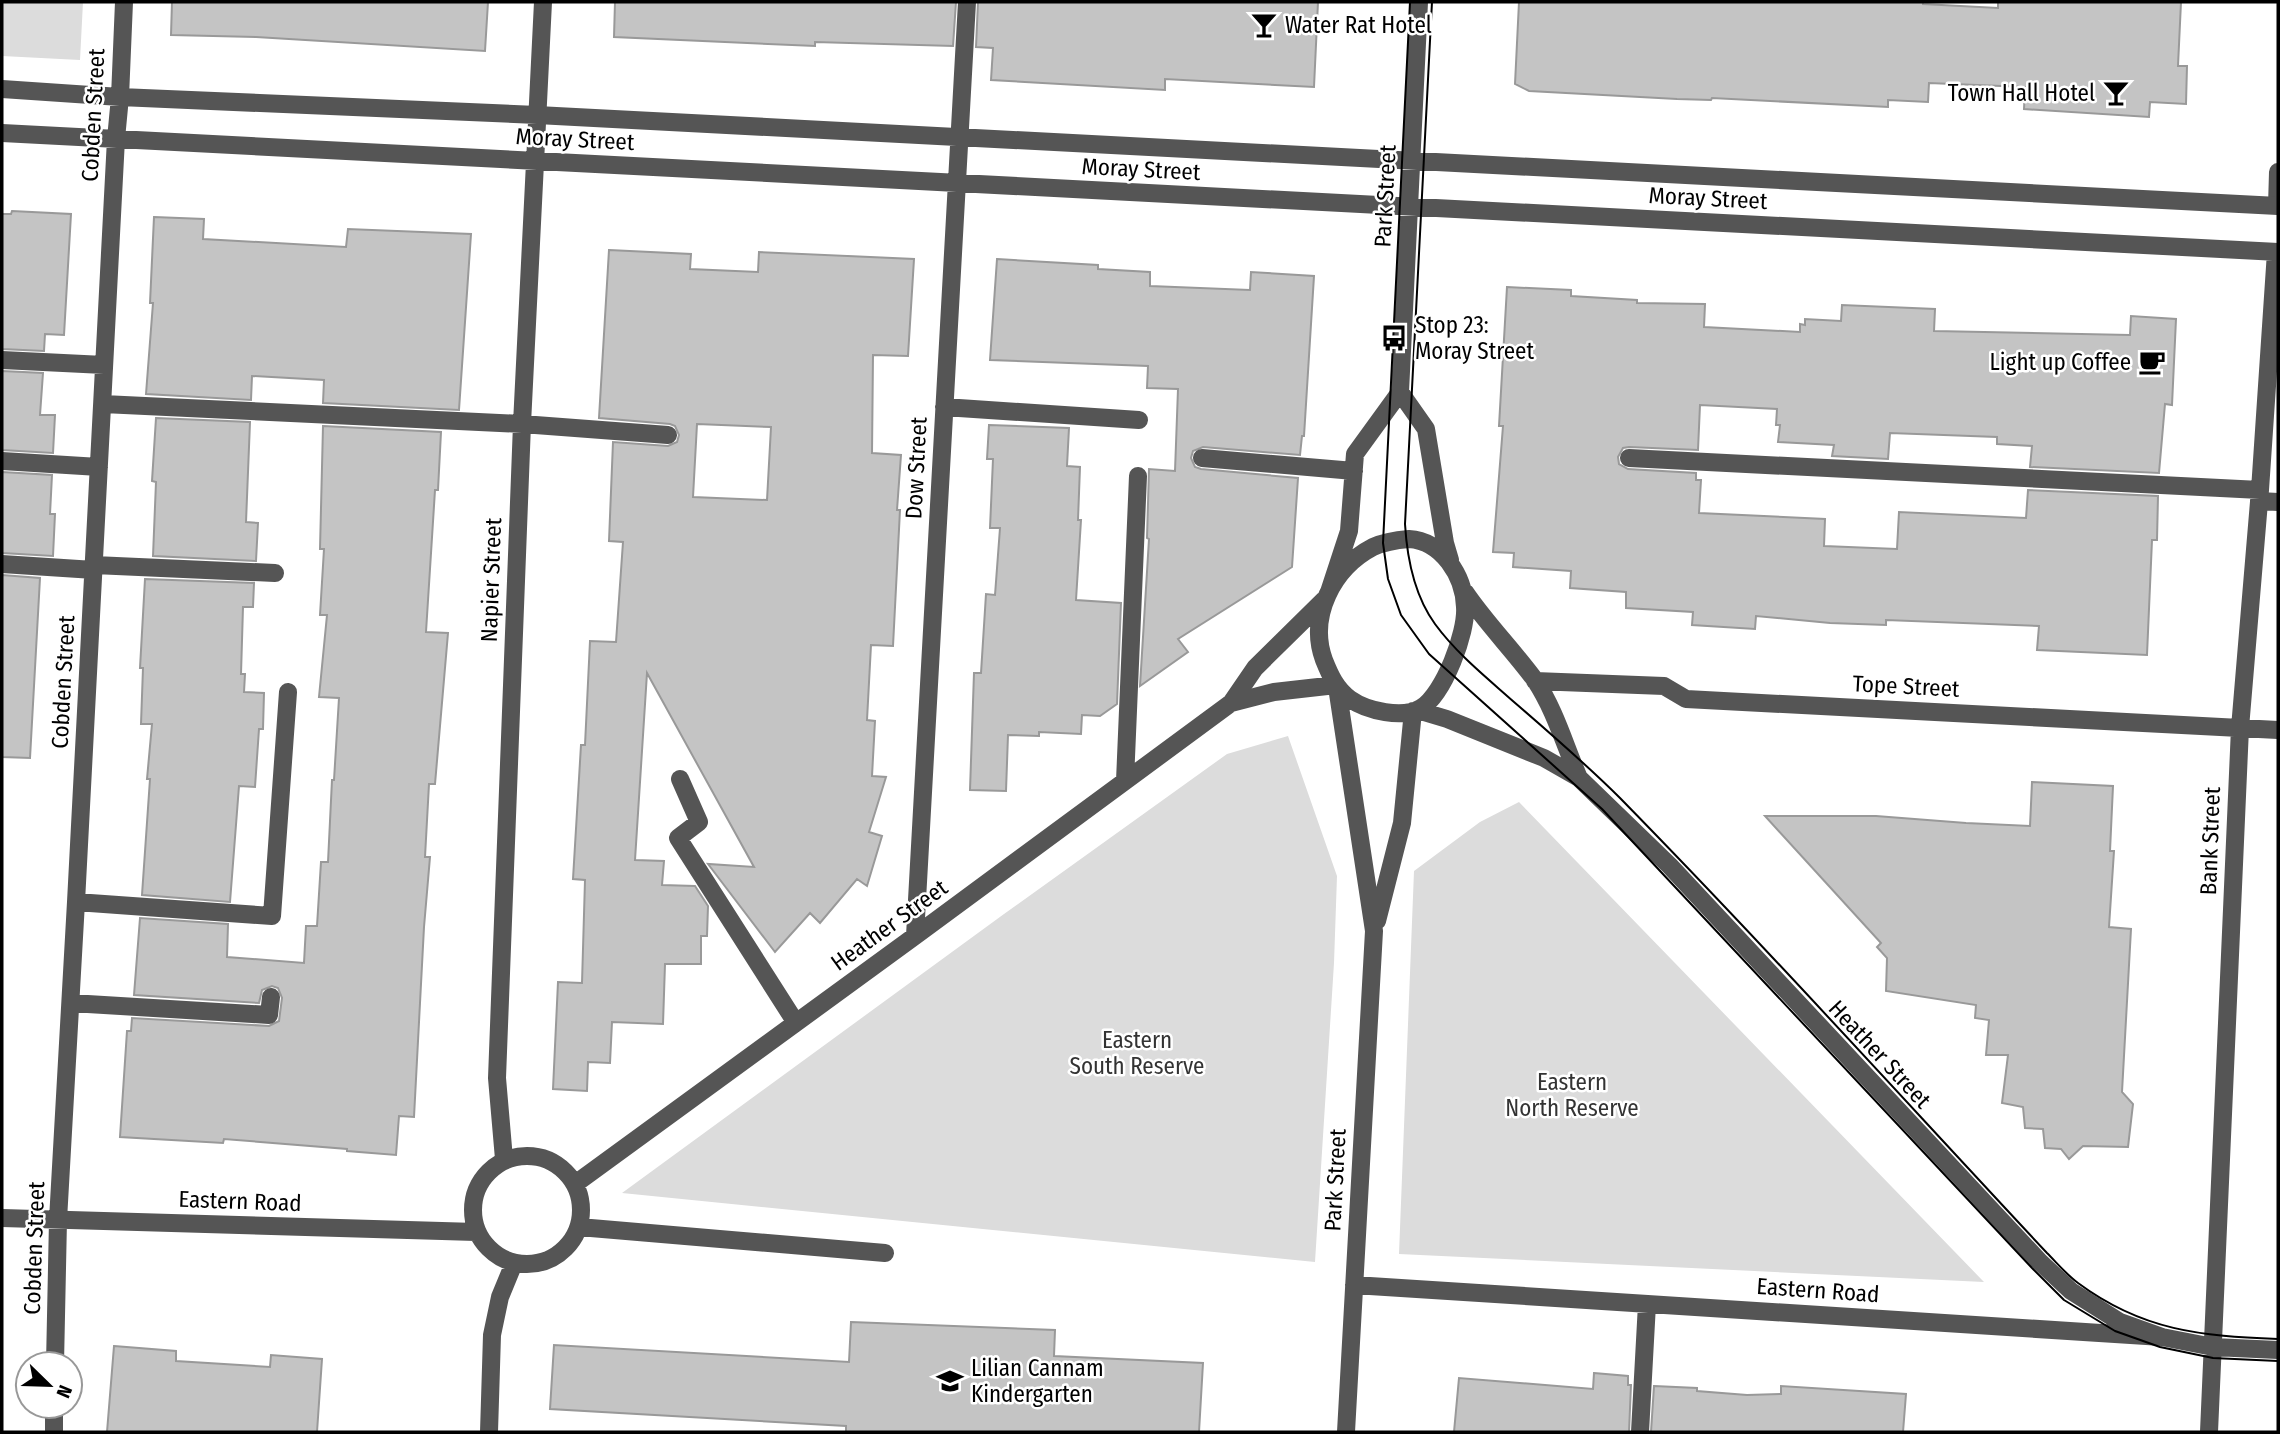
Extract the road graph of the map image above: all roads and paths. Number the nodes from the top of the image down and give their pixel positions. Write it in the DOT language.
graph roads {
  1 [pos="124,2"];
  2 [pos="543,2"];
  3 [pos="967,2"];
  4 [pos="1419,2"];
  5 [pos="2,89"];
  6 [pos="120,97"];
  7 [pos="537,115"];
  8 [pos="2,133"];
  9 [pos="959,137"];
  10 [pos="116,139"];
  11 [pos="536,161"];
  12 [pos="1411,161"];
  13 [pos="2278,172"];
  14 [pos="957,184"];
  15 [pos="1410,206"];
  16 [pos="2278,206"];
  17 [pos="2277,252"];
  18 [pos="2,360"];
  19 [pos="104,365"];
  20 [pos="1400,392"];
  21 [pos="103,404"];
  22 [pos="944,407"];
  23 [pos="1139,420"];
  24 [pos="522,424"];
  25 [pos="668,435"];
  26 [pos="1202,458"];
  27 [pos="1629,458"];
  28 [pos="2,461"];
  29 [pos="99,467"];
  30 [pos="1354,471"];
  31 [pos="1138,476"];
  32 [pos="2260,496"];
  33 [pos="2278,502"];
  34 [pos="2,564"];
  35 [pos="1451,567"];
  36 [pos="94,568"];
  37 [pos="275,573"];
  38 [pos="1460,584"];
  39 [pos="1326,596"];
  40 [pos="1535,681"];
  41 [pos="1337,686"];
  42 [pos="288,692"];
  43 [pos="1231,703"];
  44 [pos="1415,710"];
  45 [pos="2239,728"];
  46 [pos="2278,730"];
  47 [pos="1579,778"];
  48 [pos="680,779"];
  49 [pos="1125,781"];
  50 [pos="76,901"];
  51 [pos="1374,931"];
  52 [pos="915,936"];
  53 [pos="271,997"];
  54 [pos="71,1003"];
  55 [pos="796,1023"];
  56 [pos="504,1159"];
  57 [pos="575,1184"];
  58 [pos="2,1218"];
  59 [pos="58,1220"];
  60 [pos="579,1227"];
  61 [pos="476,1232"];
  62 [pos="885,1253"];
  63 [pos="514,1263"];
  64 [pos="1354,1285"];
  65 [pos="1647,1304"];
  66 [pos="2162,1337"];
  67 [pos="2213,1347"];
  68 [pos="55,1350"];
  69 [pos="2278,1350"];
  70 [pos="489,1432"];
  71 [pos="1346,1432"];
  72 [pos="1640,1432"];
  73 [pos="2209,1432"];
  1 -- 6 [label="street, Cobden Street"];
  2 -- 7 [label="street, Napier Street"];
  3 -- 9 [label="street, Dow Street"];
  4 -- 12 [label="street, Park Street"];
  5 -- 6 [label="street, Moray Street"];
  6 -- 7 [label="street, Moray Street"];
  6 -- 10 [label="street, Cobden Street"];
  7 -- 9 [label="street, Moray Street"];
  7 -- 11 [label="street, Napier Street"];
  8 -- 10 [label="street, Moray Street"];
  9 -- 12 [label="street, Moray Street"];
  9 -- 14 [label="street, Dow Street"];
  10 -- 11 [label="street, Moray Street"];
  10 -- 19 [label="street, Cobden Street"];
  11 -- 14 [label="street, Moray Street"];
  11 -- 24 [label="street, Napier Street"];
  12 -- 15 [label="street, Park Street"];
  12 -- 16 [label="street, Moray Street"];
  13 -- 16 [label="street"];
  14 -- 15 [label="street, Moray Street"];
  14 -- 22 [label="street, Dow Street"];
  15 -- 17 [label="street, Moray Street"];
  15 -- 20 [label="street, Park Street"];
  17 -- 32 [label="street, Bank Street"];
  18 -- 19 [label="street"];
  19 -- 21 [label="street, Cobden Street"];
  20 -- 30 [label="street"];
  20 -- 35 [label="street"];
  21 -- 24 [label="street"];
  21 -- 29 [label="street, Cobden Street"];
  22 -- 23 [label="street"];
  22 -- 52 [label="street, Dow Street"];
  24 -- 25 [label="street"];
  24 -- 56 [label="street, Napier Street"];
  26 -- 30 [label="street"];
  27 -- 32 [label="street"];
  28 -- 29 [label="street"];
  29 -- 36 [label="street, Cobden Street"];
  30 -- 39 [label="street"];
  31 -- 49 [label="street"];
  32 -- 33 [label="street"];
  32 -- 45 [label="street, Bank Street"];
  34 -- 36 [label="street"];
  35 -- 38 [label="street"];
  35 -- 39 [label="street"];
  36 -- 37 [label="street"];
  36 -- 50 [label="street, Cobden Street"];
  38 -- 40 [label="street, Heather Street"];
  38 -- 44 [label="street"];
  39 -- 41 [label="street"];
  39 -- 43 [label="street, Heather Street"];
  40 -- 45 [label="street, Tope Street"];
  40 -- 47 [label="street, Heather Street"];
  41 -- 43 [label="street, Heather Street"];
  41 -- 44 [label="street"];
  41 -- 51 [label="street, Park Street"];
  42 -- 50 [label="street"];
  43 -- 49 [label="street, Heather Street"];
  44 -- 47 [label="street, Heather Street"];
  44 -- 51 [label="street, Park Street"];
  45 -- 46 [label="street, Tope Street"];
  45 -- 67 [label="street, Bank Street"];
  47 -- 66 [label="street, Heather Street"];
  48 -- 55 [label="street"];
  49 -- 52 [label="street, Heather Street"];
  50 -- 54 [label="street, Cobden Street"];
  51 -- 64 [label="street, Park Street"];
  52 -- 55 [label="street, Heather Street"];
  53 -- 54 [label="street"];
  54 -- 59 [label="street, Cobden Street"];
  55 -- 57 [label="street, Heather Street"];
  56 -- 57 [label="street"];
  56 -- 61 [label="street"];
  57 -- 60 [label="street"];
  58 -- 59 [label="street, Eastern Road"];
  59 -- 61 [label="street, Eastern Road"];
  59 -- 68 [label="street, Cobden Street"];
  60 -- 62 [label="street"];
  60 -- 63 [label="street"];
  61 -- 63 [label="street"];
  63 -- 70 [label="street"];
  64 -- 65 [label="street, Eastern Road"];
  64 -- 71 [label="street, Park Street"];
  65 -- 66 [label="street, Eastern Road"];
  65 -- 72 [label="street"];
  66 -- 67 [label="street, Eastern Road"];
  67 -- 69 [label="street, Eastern Road"];
  67 -- 73 [label="street, Bank Street"];
}
